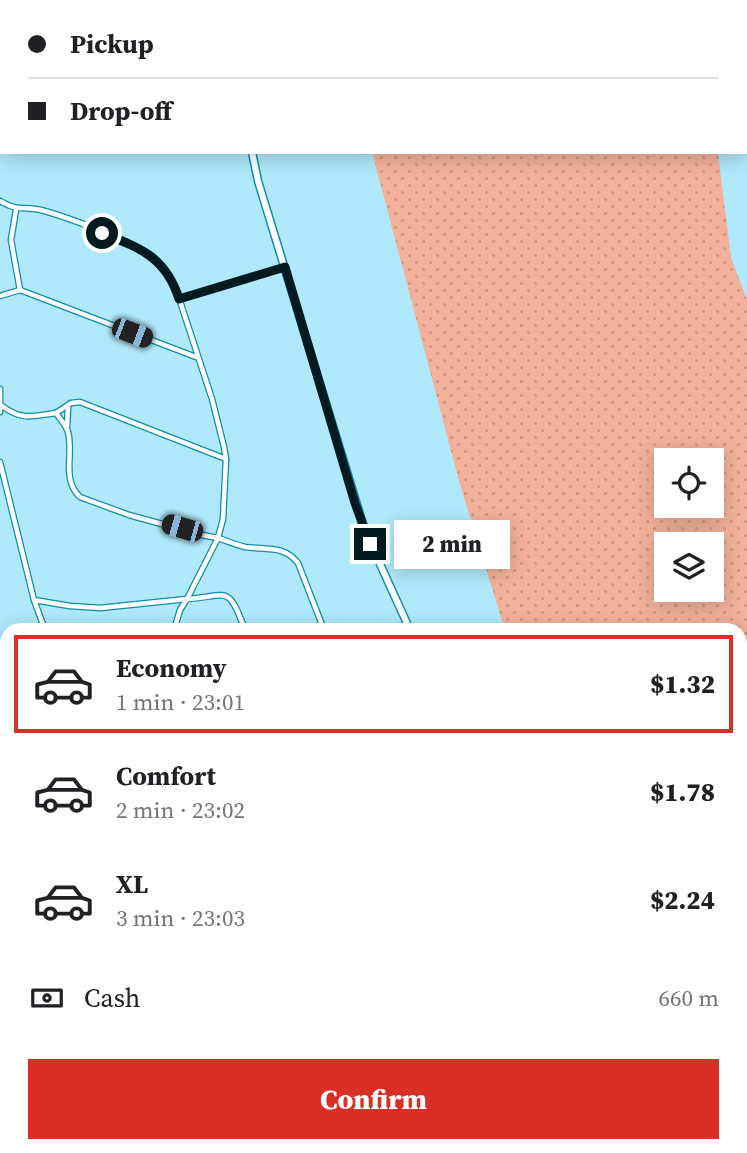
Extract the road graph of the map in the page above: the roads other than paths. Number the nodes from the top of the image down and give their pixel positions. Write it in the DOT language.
graph roads {
  1 [pos="251,154"];
  2 [pos="0,201"];
  3 [pos="16,210"];
  4 [pos="285,267"];
  5 [pos="20,290"];
  6 [pos="0,296"];
  7 [pos="179,299"];
  8 [pos="196,357"];
  9 [pos="0,389"];
  10 [pos="2,406"];
  11 [pos="68,407"];
  12 [pos="0,412"];
  13 [pos="56,413"];
  14 [pos="67,431"];
  15 [pos="226,458"];
  16 [pos="0,462"];
  17 [pos="218,538"];
  18 [pos="187,599"];
  19 [pos="34,600"];
  20 [pos="42,623"];
  21 [pos="176,623"];
  22 [pos="242,623"];
  23 [pos="321,623"];
  24 [pos="407,623"];
  1 -- 4 [label="street"];
  2 -- 3 [label="street"];
  3 -- 5 [label="street"];
  3 -- 7 [label="street"];
  4 -- 7 [label="street"];
  4 -- 24 [label="street"];
  5 -- 6 [label="street"];
  5 -- 8 [label="street"];
  7 -- 8 [label="street"];
  8 -- 15 [label="street"];
  9 -- 10 [label="street"];
  10 -- 12 [label="street"];
  10 -- 13 [label="street"];
  11 -- 13 [label="street"];
  11 -- 14 [label="street"];
  11 -- 15 [label="street"];
  13 -- 14 [label="street"];
  14 -- 17 [label="street"];
  15 -- 17 [label="street"];
  16 -- 19 [label="street"];
  17 -- 18 [label="street"];
  17 -- 23 [label="street"];
  18 -- 19 [label="street"];
  18 -- 21 [label="street"];
  18 -- 22 [label="street"];
  19 -- 20 [label="street"];
}
